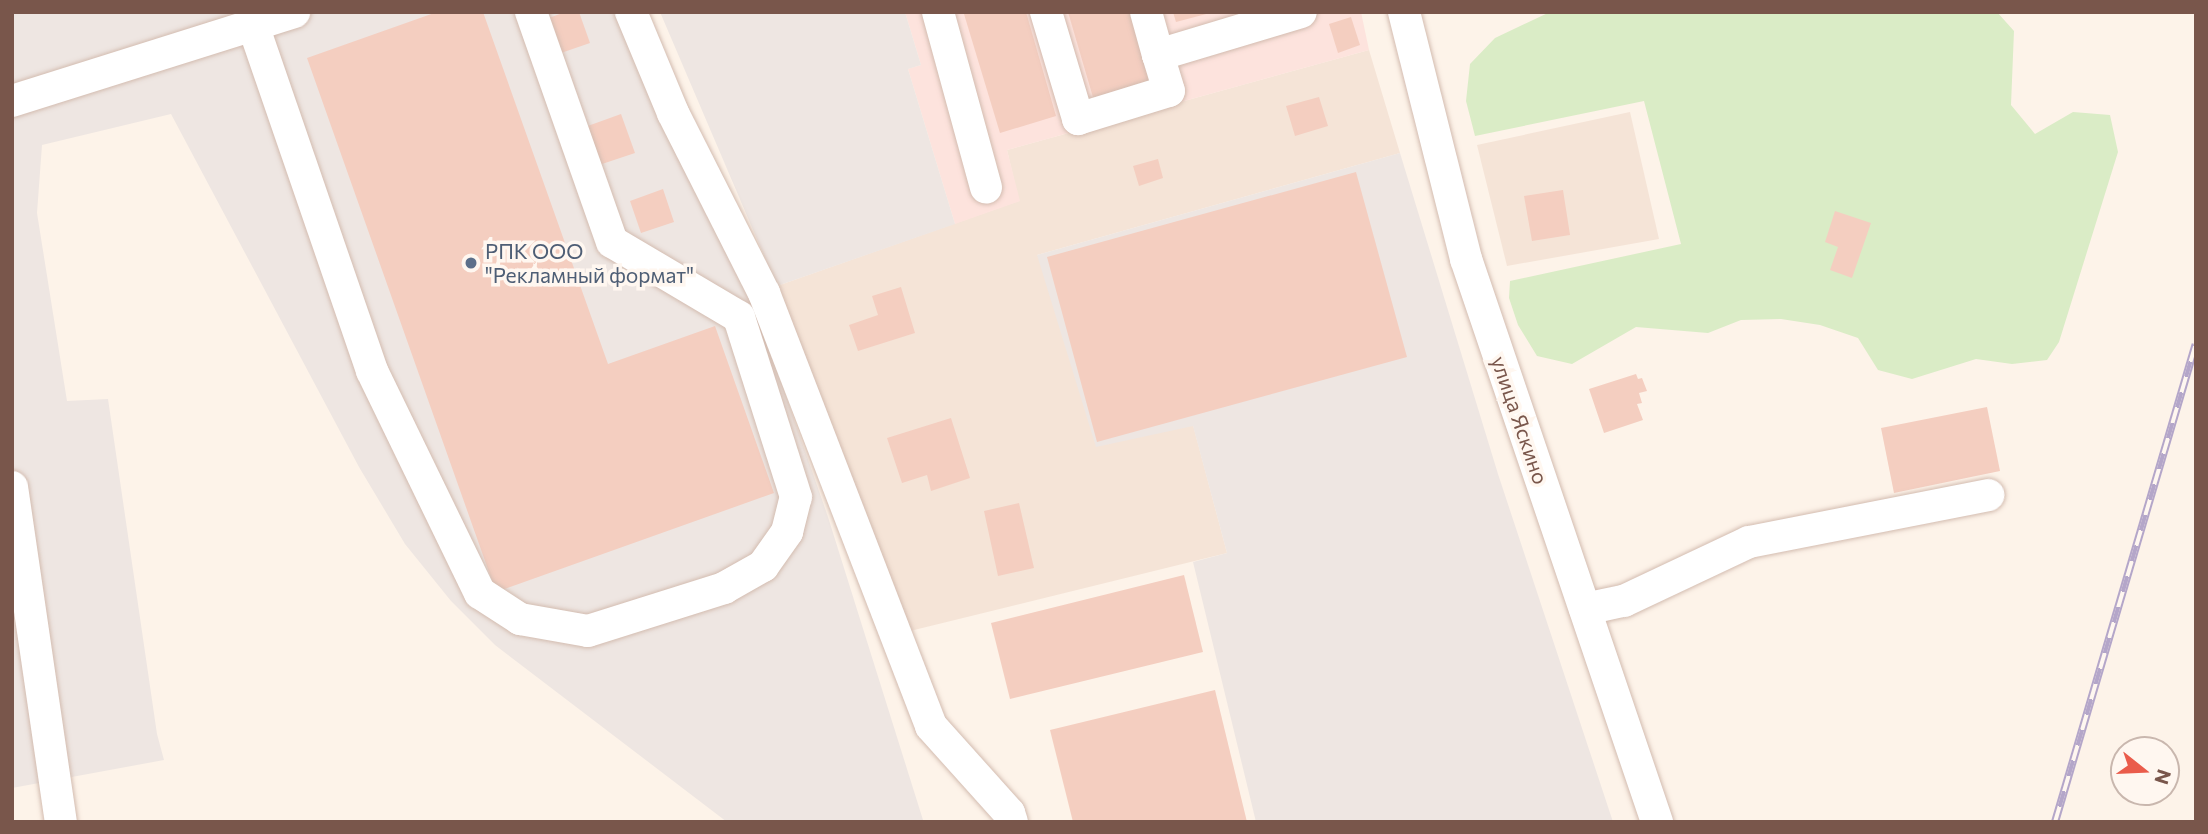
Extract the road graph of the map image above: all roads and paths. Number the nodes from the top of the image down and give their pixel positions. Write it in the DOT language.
graph roads {
  1 [pos="294,12"];
  2 [pos="530,12"];
  3 [pos="631,12"];
  4 [pos="938,12"];
  5 [pos="1046,12"];
  6 [pos="1146,12"];
  7 [pos="1301,12"];
  8 [pos="1404,12"];
  9 [pos="253,25"];
  10 [pos="1158,55"];
  11 [pos="12,101"];
  12 [pos="986,188"];
  13 [pos="12,487"];
  14 [pos="1988,495"];
  15 [pos="1585,609"];
  16 [pos="61,822"];
  17 [pos="1012,822"];
  18 [pos="1657,822"];
  1 -- 9 [label="street"];
  2 -- 9 [label="street"];
  3 -- 17 [label="street"];
  4 -- 12 [label="street"];
  5 -- 10 [label="street"];
  6 -- 10 [label="street"];
  7 -- 10 [label="street"];
  8 -- 15 [label="street, улица Яскино"];
  9 -- 11 [label="street"];
  13 -- 16 [label="street"];
  14 -- 15 [label="street"];
  15 -- 18 [label="street, улица Яскино"];
}
